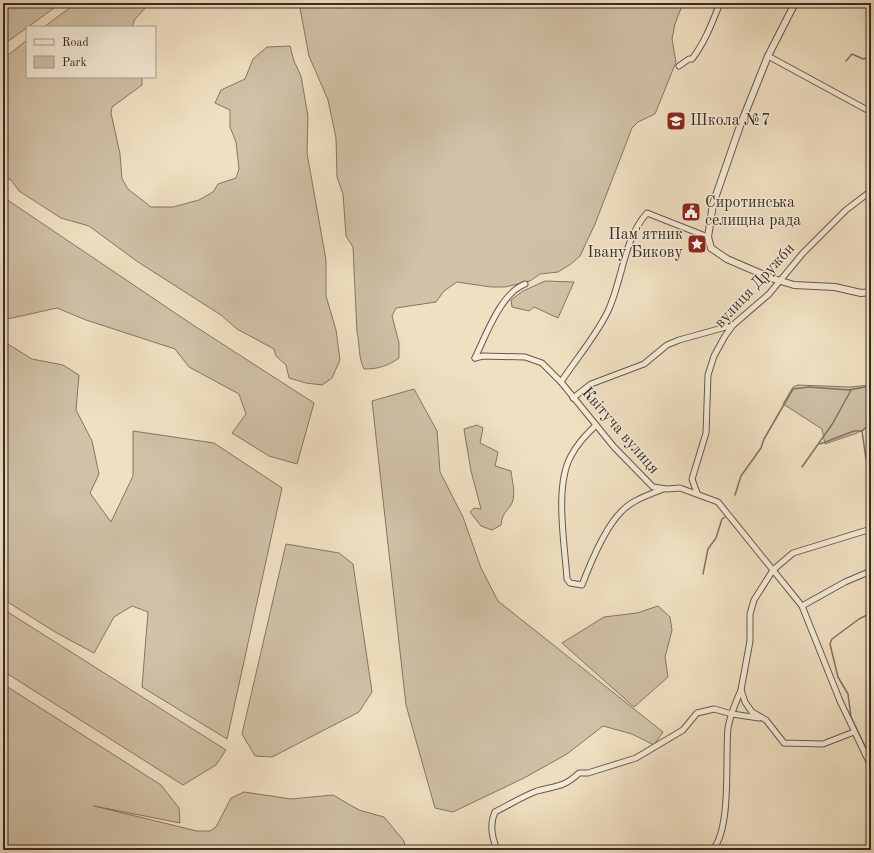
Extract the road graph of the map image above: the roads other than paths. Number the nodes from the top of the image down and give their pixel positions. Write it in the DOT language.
graph roads {
  1 [pos="720,3"];
  2 [pos="795,3"];
  3 [pos="768,56"];
  4 [pos="679,66"];
  5 [pos="871,112"];
  6 [pos="871,191"];
  7 [pos="708,237"];
  8 [pos="779,281"];
  9 [pos="525,284"];
  10 [pos="871,292"];
  11 [pos="733,325"];
  12 [pos="561,382"];
  13 [pos="573,398"];
  14 [pos="596,425"];
  15 [pos="665,489"];
  16 [pos="697,493"];
  17 [pos="871,529"];
  18 [pos="773,570"];
  19 [pos="871,571"];
  20 [pos="802,606"];
  21 [pos="741,690"];
  22 [pos="732,714"];
  23 [pos="762,718"];
  24 [pos="854,732"];
  25 [pos="871,766"];
  26 [pos="497,850"];
  27 [pos="712,850"];
  1 -- 4 [label="street"];
  2 -- 3 [label="street"];
  3 -- 5 [label="street"];
  3 -- 7 [label="street"];
  6 -- 8 [label="street, вулиця Дружби"];
  7 -- 8 [label="street"];
  7 -- 12 [label="street"];
  8 -- 10 [label="street"];
  8 -- 11 [label="street, вулиця Дружби"];
  9 -- 12 [label="street, Квітуча вулиця"];
  11 -- 13 [label="street"];
  11 -- 16 [label="street, вулиця Дружби"];
  12 -- 13 [label="street, Квітуча вулиця"];
  13 -- 14 [label="street, Квітуча вулиця"];
  14 -- 15 [label="street, Квітуча вулиця"];
  14 -- 15 [label="street"];
  15 -- 16 [label="street, Квітуча вулиця"];
  16 -- 18 [label="street, Квітуча вулиця"];
  17 -- 18 [label="street"];
  18 -- 20 [label="street, Квітуча вулиця"];
  18 -- 21 [label="street"];
  19 -- 20 [label="street"];
  20 -- 24 [label="street, Квітуча вулиця"];
  21 -- 22 [label="street"];
  21 -- 23 [label="street"];
  22 -- 23 [label="street"];
  22 -- 26 [label="street"];
  22 -- 27 [label="street"];
  23 -- 24 [label="street"];
  24 -- 25 [label="street, Квітуча вулиця"];
}
